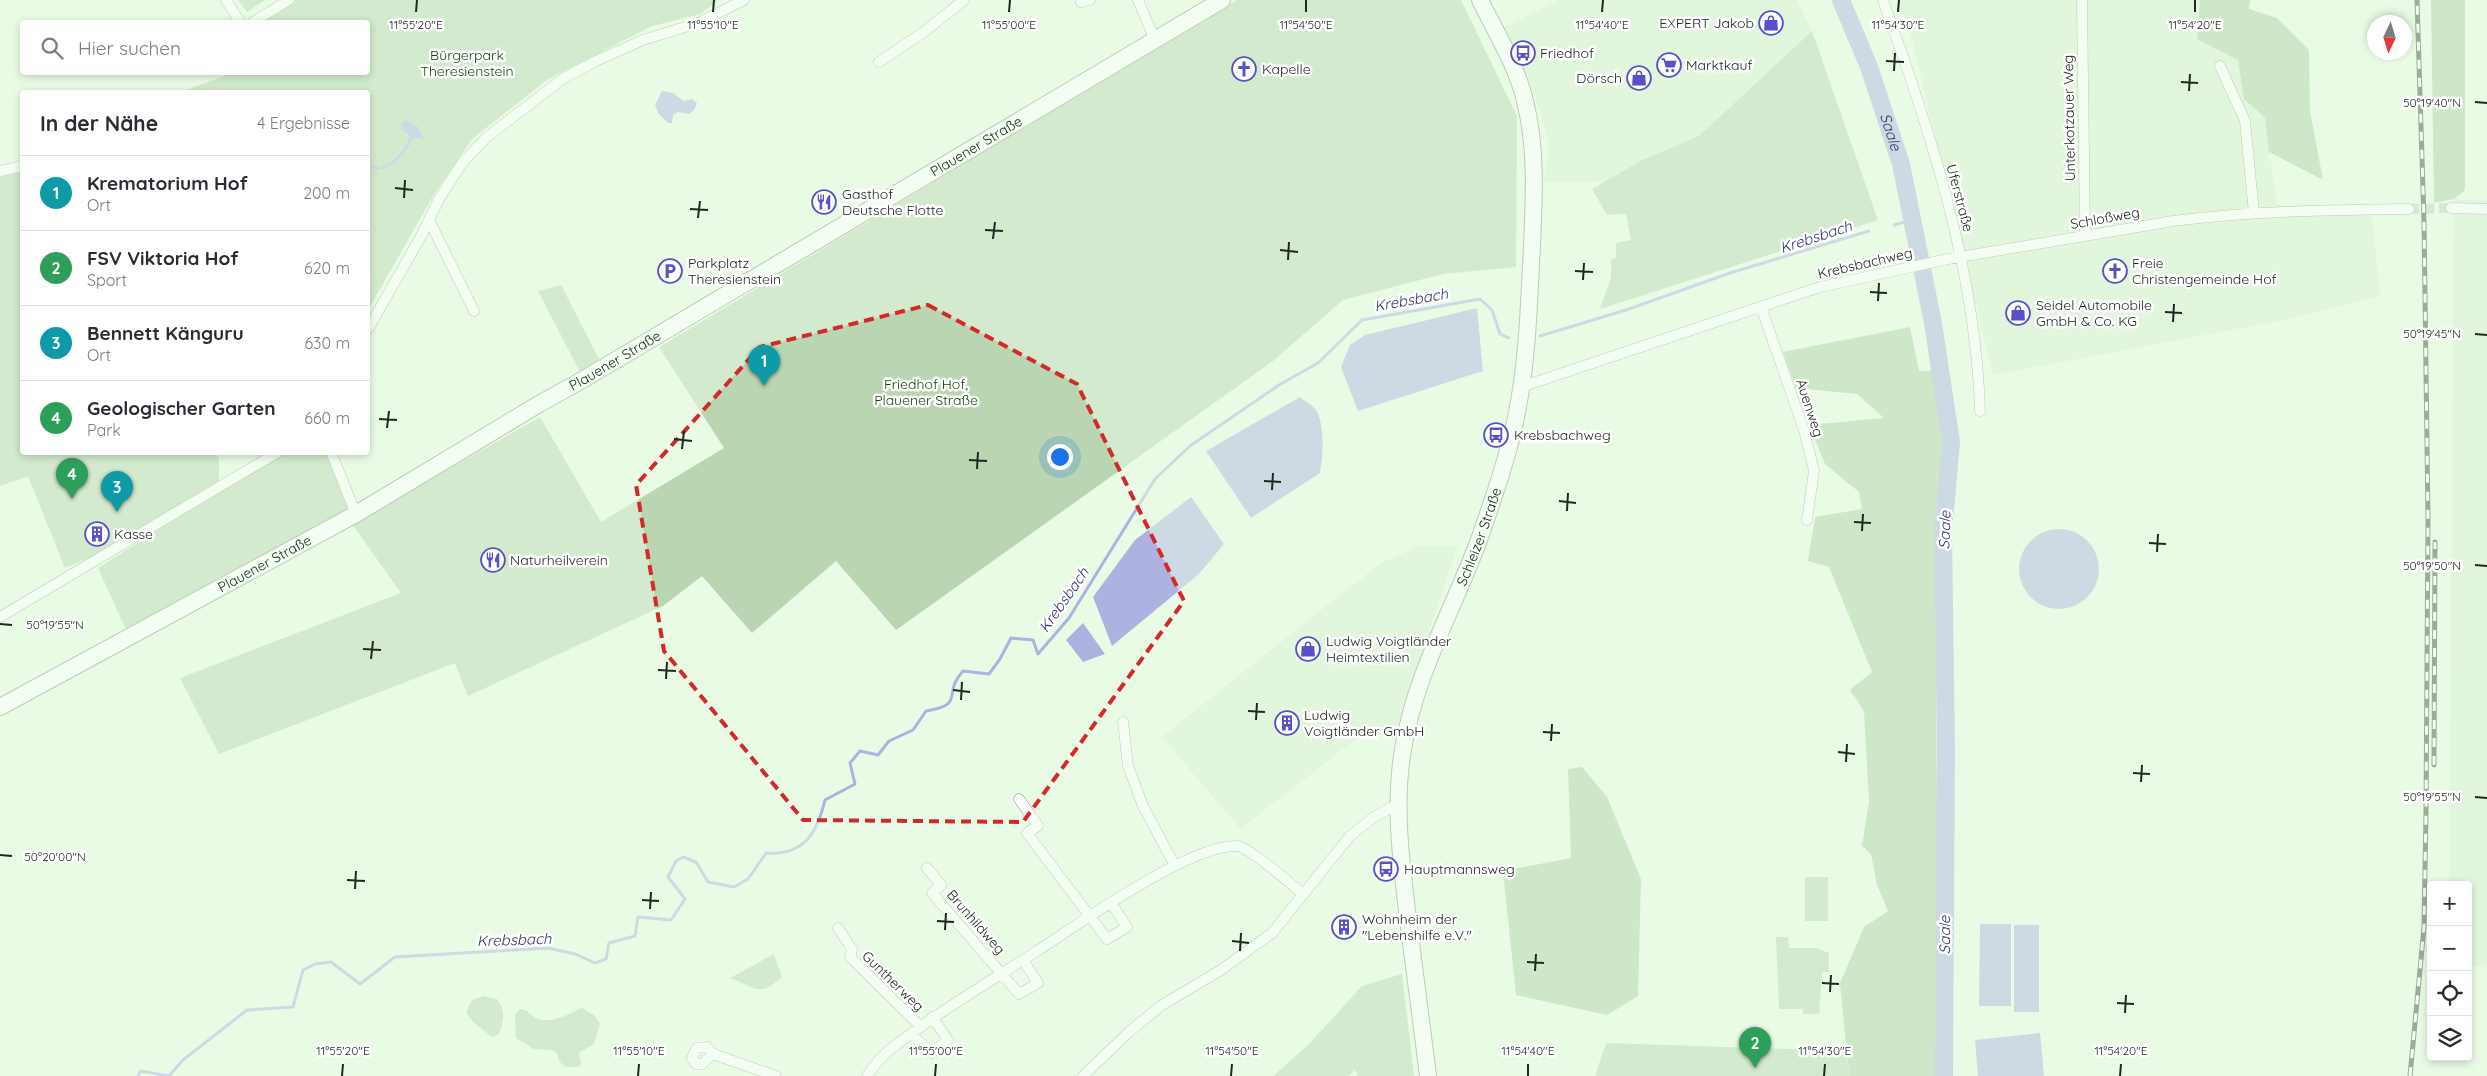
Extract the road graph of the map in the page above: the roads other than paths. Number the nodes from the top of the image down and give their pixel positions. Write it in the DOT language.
graph roads {
  1 [pos="226,0"];
  2 [pos="289,0"];
  3 [pos="736,0"];
  4 [pos="744,0"];
  5 [pos="964,0"];
  6 [pos="1138,0"];
  7 [pos="1222,0"];
  8 [pos="1480,0"];
  9 [pos="1883,0"];
  10 [pos="2082,0"];
  11 [pos="723,11"];
  12 [pos="239,20"];
  13 [pos="256,20"];
  14 [pos="1155,40"];
  15 [pos="879,62"];
  16 [pos="2220,66"];
  17 [pos="20,166"];
  18 [pos="0,171"];
  19 [pos="2451,208"];
  20 [pos="2409,209"];
  21 [pos="2487,209"];
  22 [pos="2254,213"];
  23 [pos="429,220"];
  24 [pos="2085,236"];
  25 [pos="1961,257"];
  26 [pos="1761,307"];
  27 [pos="474,311"];
  28 [pos="370,325"];
  29 [pos="1521,387"];
  30 [pos="1980,411"];
  31 [pos="273,455"];
  32 [pos="331,455"];
  33 [pos="356,514"];
  34 [pos="1807,520"];
  35 [pos="0,617"];
  36 [pos="0,707"];
  37 [pos="1123,722"];
  38 [pos="1019,799"];
  39 [pos="1398,804"];
  40 [pos="1176,866"];
  41 [pos="927,868"];
  42 [pos="1303,894"];
  43 [pos="1111,903"];
  44 [pos="1091,916"];
  45 [pos="838,928"];
  46 [pos="1023,960"];
  47 [pos="1001,973"];
  48 [pos="932,1017"];
  49 [pos="920,1027"];
  50 [pos="912,1035"];
  51 [pos="713,1054"];
  52 [pos="776,1076"];
  53 [pos="867,1076"];
  54 [pos="1083,1076"];
  55 [pos="1428,1076"];
  1 -- 12 [label="street"];
  2 -- 13 [label="street"];
  3 -- 11 [label="street"];
  4 -- 11 [label="street"];
  5 -- 15 [label="street"];
  6 -- 14 [label="street"];
  7 -- 14 [label="main road, Plauener Straße"];
  8 -- 29 [label="main road, Schleizer Straße"];
  9 -- 25 [label="street, Uferstraße"];
  10 -- 24 [label="street, Unterkotzauer Weg"];
  11 -- 23 [label="street"];
  14 -- 33 [label="main road, Plauener Straße"];
  16 -- 22 [label="street"];
  17 -- 18 [label="street"];
  19 -- 21 [label="street"];
  20 -- 22 [label="street, Schloßweg"];
  22 -- 24 [label="street, Schloßweg"];
  23 -- 27 [label="street"];
  23 -- 28 [label="street"];
  24 -- 25 [label="street, Schloßweg"];
  25 -- 26 [label="street, Krebsbachweg"];
  25 -- 30 [label="street, Uferstraße"];
  26 -- 29 [label="street, Krebsbachweg"];
  26 -- 34 [label="street, Auenweg"];
  29 -- 39 [label="main road, Schleizer Straße"];
  31 -- 35 [label="street"];
  32 -- 33 [label="street"];
  33 -- 36 [label="main road, Plauener Straße"];
  37 -- 40 [label="street"];
  38 -- 44 [label="street"];
  39 -- 42 [label="street"];
  39 -- 55 [label="main road, Schleizer Straße"];
  40 -- 42 [label="street"];
  40 -- 43 [label="street"];
  41 -- 47 [label="street, Brunhildweg"];
  42 -- 54 [label="street"];
  43 -- 44 [label="street"];
  43 -- 44 [label="street"];
  44 -- 46 [label="street"];
  45 -- 49 [label="street, Guntherweg"];
  46 -- 47 [label="street"];
  46 -- 47 [label="street"];
  47 -- 48 [label="street"];
  48 -- 49 [label="street"];
  48 -- 50 [label="street"];
  49 -- 50 [label="street"];
  50 -- 53 [label="street"];
  51 -- 52 [label="street"];
}
